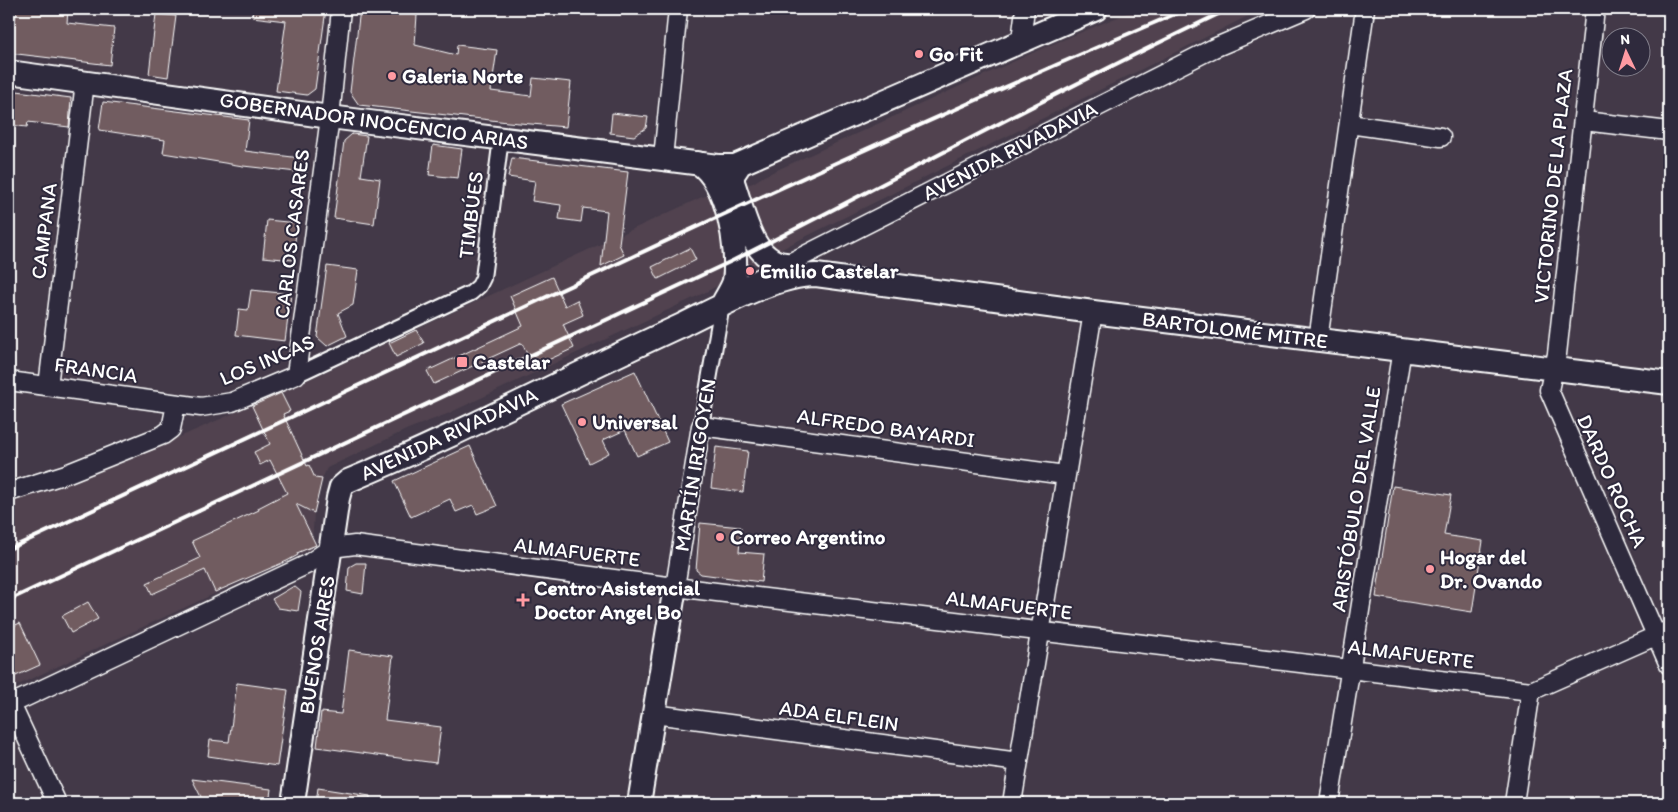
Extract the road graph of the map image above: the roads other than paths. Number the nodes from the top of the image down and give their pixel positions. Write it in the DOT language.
graph roads {
  1 [pos="341,9"];
  2 [pos="678,9"];
  3 [pos="1025,9"];
  4 [pos="1096,9"];
  5 [pos="1306,9"];
  6 [pos="1365,9"];
  7 [pos="1595,9"];
  8 [pos="1021,40"];
  9 [pos="9,72"];
  10 [pos="85,82"];
  11 [pos="330,117"];
  12 [pos="1584,121"];
  13 [pos="1349,124"];
  14 [pos="1669,131"];
  15 [pos="1441,137"];
  16 [pos="501,138"];
  17 [pos="663,158"];
  18 [pos="698,163"];
  19 [pos="740,166"];
  20 [pos="794,270"];
  21 [pos="471,293"];
  22 [pos="722,305"];
  23 [pos="1093,312"];
  24 [pos="1318,340"];
  25 [pos="1402,349"];
  26 [pos="1553,368"];
  27 [pos="296,374"];
  28 [pos="9,381"];
  29 [pos="1669,383"];
  30 [pos="48,386"];
  31 [pos="176,404"];
  32 [pos="701,426"];
  33 [pos="1065,475"];
  34 [pos="341,487"];
  35 [pos="9,492"];
  36 [pos="331,548"];
  37 [pos="675,587"];
  38 [pos="1039,631"];
  39 [pos="1662,632"];
  40 [pos="1669,665"];
  41 [pos="1351,670"];
  42 [pos="1531,691"];
  43 [pos="10,705"];
  44 [pos="654,714"];
  45 [pos="1019,762"];
  46 [pos="57,803"];
  47 [pos="293,803"];
  48 [pos="640,803"];
  49 [pos="1012,803"];
  50 [pos="1329,803"];
  51 [pos="1514,803"];
  1 -- 11 [label="street, CARLOS CASARES"];
  2 -- 17 [label="street"];
  3 -- 8 [label="street"];
  4 -- 8 [label="street"];
  5 -- 20 [label="street, AVENIDA RIVADAVIA"];
  6 -- 13 [label="street"];
  7 -- 12 [label="street, VICTORINO DE LA PLAZA"];
  8 -- 19 [label="street"];
  9 -- 10 [label="street, GOBERNADOR INOCENCIO ARIAS"];
  10 -- 11 [label="street, GOBERNADOR INOCENCIO ARIAS"];
  10 -- 30 [label="street, CAMPANA"];
  11 -- 16 [label="street, GOBERNADOR INOCENCIO ARIAS"];
  11 -- 27 [label="street, CARLOS CASARES"];
  12 -- 14 [label="street"];
  12 -- 26 [label="street, VICTORINO DE LA PLAZA"];
  13 -- 15 [label="street"];
  13 -- 24 [label="street"];
  16 -- 17 [label="street, GOBERNADOR INOCENCIO ARIAS"];
  16 -- 21 [label="street, TIMBÚES"];
  17 -- 18 [label="street, GOBERNADOR INOCENCIO ARIAS"];
  18 -- 19 [label="street, GOBERNADOR INOCENCIO ARIAS"];
  18 -- 22 [label="street"];
  19 -- 20 [label="street"];
  20 -- 22 [label="street, AVENIDA RIVADAVIA"];
  20 -- 23 [label="street, BARTOLOMÉ MITRE"];
  21 -- 27 [label="street, LOS INCAS"];
  22 -- 32 [label="street, MARTÍN IRIGOYEN"];
  22 -- 34 [label="street, AVENIDA RIVADAVIA"];
  23 -- 24 [label="street, BARTOLOMÉ MITRE"];
  23 -- 33 [label="street"];
  24 -- 25 [label="street, BARTOLOMÉ MITRE"];
  25 -- 26 [label="street, BARTOLOMÉ MITRE"];
  25 -- 41 [label="street, ARISTÓBULO DEL VALLE"];
  26 -- 29 [label="street, BARTOLOMÉ MITRE"];
  26 -- 39 [label="street, DARDO ROCHA"];
  27 -- 31 [label="street, LOS INCAS"];
  28 -- 30 [label="street, FRANCIA"];
  30 -- 31 [label="street, FRANCIA"];
  31 -- 35 [label="street"];
  32 -- 33 [label="street, ALFREDO BAYARDI"];
  32 -- 37 [label="street, MARTÍN IRIGOYEN"];
  33 -- 38 [label="street"];
  34 -- 36 [label="street, BUENOS AIRES"];
  36 -- 37 [label="street, ALMAFUERTE"];
  36 -- 43 [label="street"];
  36 -- 47 [label="street, BUENOS AIRES"];
  37 -- 38 [label="street, ALMAFUERTE"];
  37 -- 44 [label="street, MARTÍN IRIGOYEN"];
  38 -- 41 [label="street, ALMAFUERTE"];
  38 -- 45 [label="street"];
  39 -- 40 [label="street, DARDO ROCHA"];
  39 -- 42 [label="street"];
  41 -- 42 [label="street, ALMAFUERTE"];
  41 -- 50 [label="street, ARISTÓBULO DEL VALLE"];
  42 -- 51 [label="street"];
  43 -- 46 [label="street"];
  44 -- 45 [label="street, ADA ELFLEIN"];
  44 -- 48 [label="street, MARTÍN IRIGOYEN"];
  45 -- 49 [label="street"];
}
